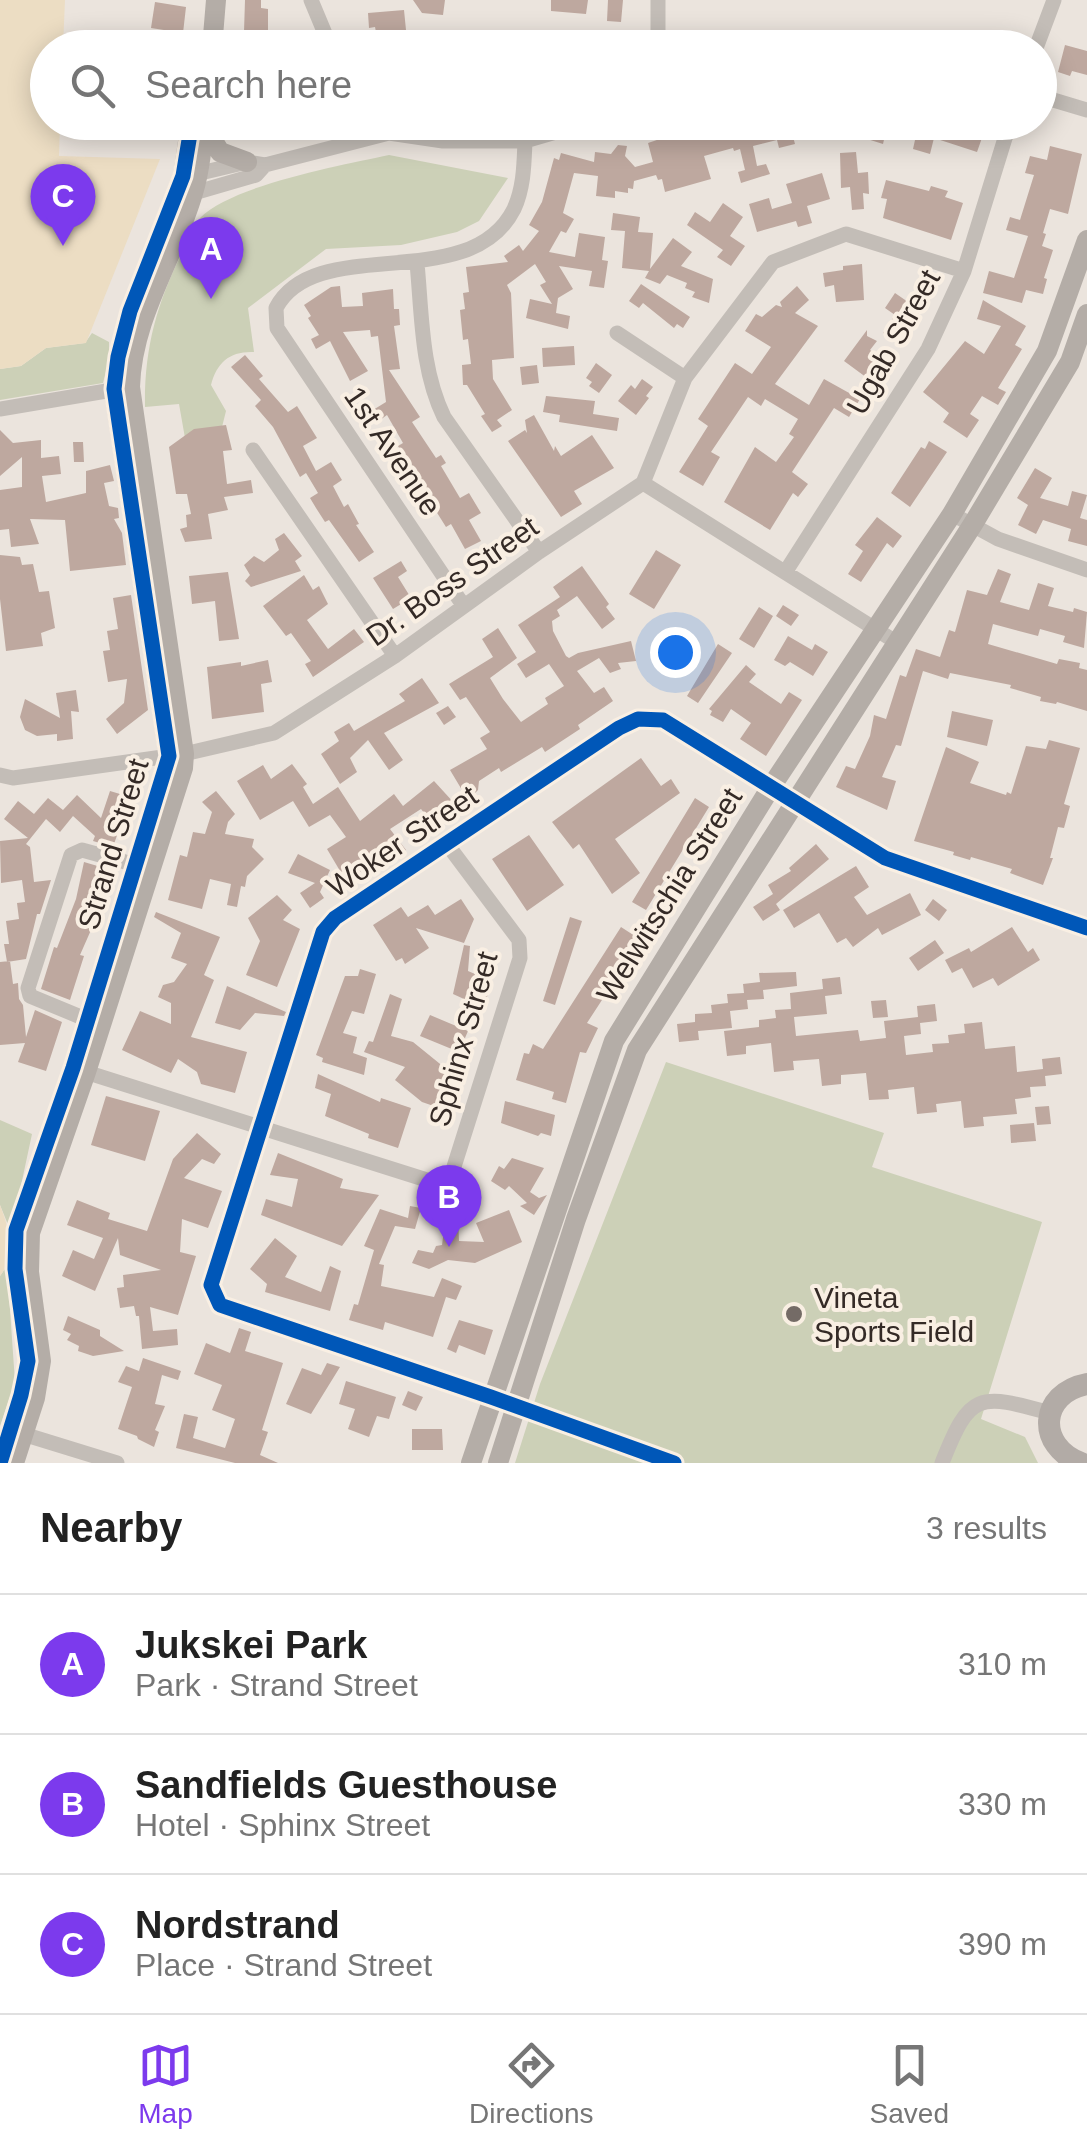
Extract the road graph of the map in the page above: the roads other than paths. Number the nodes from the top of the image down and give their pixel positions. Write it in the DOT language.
graph roads {
  1 [pos="204,0"];
  2 [pos="216,0"];
  3 [pos="310,0"];
  4 [pos="658,0"];
  5 [pos="1054,0"];
  6 [pos="202,30"];
  7 [pos="214,30"];
  8 [pos="323,30"];
  9 [pos="658,30"];
  10 [pos="1043,30"];
  11 [pos="1057,101"];
  12 [pos="1087,110"];
  13 [pos="197,140"];
  14 [pos="211,140"];
  15 [pos="340,140"];
  16 [pos="438,140"];
  17 [pos="528,140"];
  18 [pos="1004,140"];
  19 [pos="525,141"];
  20 [pos="256,163"];
  21 [pos="187,185"];
  22 [pos="1087,240"];
  23 [pos="417,263"];
  24 [pos="964,271"];
  25 [pos="1087,314"];
  26 [pos="617,333"];
  27 [pos="685,378"];
  28 [pos="122,388"];
  29 [pos="0,409"];
  30 [pos="253,450"];
  31 [pos="643,483"];
  32 [pos="952,514"];
  33 [pos="972,524"];
  34 [pos="538,552"];
  35 [pos="1087,570"];
  36 [pos="786,572"];
  37 [pos="464,605"];
  38 [pos="876,630"];
  39 [pos="896,642"];
  40 [pos="395,656"];
  41 [pos="177,755"];
  42 [pos="0,775"];
  43 [pos="771,787"];
  44 [pos="793,802"];
  45 [pos="447,844"];
  46 [pos="136,865"];
  47 [pos="1087,928"];
  48 [pos="88,1020"];
  49 [pos="80,1070"];
  50 [pos="261,1128"];
  51 [pos="1087,1384"];
  52 [pos="492,1396"];
  53 [pos="517,1407"];
  54 [pos="1050,1413"];
  55 [pos="17,1431"];
  56 [pos="1072,1461"];
  57 [pos="0,1463"];
  58 [pos="14,1463"];
  59 [pos="117,1463"];
  60 [pos="471,1463"];
  61 [pos="498,1463"];
  62 [pos="674,1463"];
  63 [pos="942,1463"];
  1 -- 6 [label="street"];
  2 -- 7 [label="street"];
  3 -- 8 [label="street"];
  4 -- 9 [label="street"];
  5 -- 10 [label="street"];
  11 -- 12 [label="street"];
  13 -- 21 [label="street, Strand Street"];
  14 -- 20 [label="street"];
  15 -- 20 [label="street"];
  16 -- 19 [label="street"];
  17 -- 19 [label="street"];
  18 -- 24 [label="street, Ugab Street"];
  19 -- 23 [label="street"];
  20 -- 21 [label="street"];
  21 -- 28 [label="street, Strand Street"];
  22 -- 32 [label="street, Welwitschia Street"];
  23 -- 34 [label="street"];
  23 -- 37 [label="street, 1st Avenue"];
  24 -- 27 [label="street"];
  24 -- 36 [label="street, Ugab Street"];
  25 -- 33 [label="street, Welwitschia Street"];
  26 -- 27 [label="street"];
  27 -- 31 [label="street"];
  28 -- 29 [label="street"];
  28 -- 41 [label="street, Strand Street"];
  30 -- 40 [label="street"];
  31 -- 34 [label="street, Dr. Boss Street"];
  31 -- 36 [label="street"];
  32 -- 33 [label="street"];
  32 -- 38 [label="street, Welwitschia Street"];
  33 -- 35 [label="street"];
  33 -- 39 [label="street, Welwitschia Street"];
  34 -- 37 [label="street, Dr. Boss Street"];
  36 -- 38 [label="street"];
  37 -- 40 [label="street, Dr. Boss Street"];
  38 -- 39 [label="street"];
  38 -- 43 [label="street, Welwitschia Street"];
  39 -- 44 [label="street, Welwitschia Street"];
  40 -- 41 [label="street, Dr. Boss Street"];
  41 -- 42 [label="street, Dr. Boss Street"];
  41 -- 46 [label="street, Strand Street"];
  41 -- 49 [label="street, Strand Street"];
  43 -- 44 [label="street, Woker Street"];
  43 -- 45 [label="street, Woker Street"];
  43 -- 52 [label="street, Welwitschia Street"];
  44 -- 47 [label="street, Woker Street"];
  44 -- 53 [label="street, Welwitschia Street"];
  45 -- 50 [label="street, Woker Street"];
  45 -- 50 [label="street, Sphinx Street"];
  46 -- 48 [label="street, Strand Street"];
  46 -- 48 [label="street"];
  48 -- 49 [label="street, Strand Street"];
  49 -- 50 [label="street, Sphinx Street"];
  49 -- 55 [label="street, Strand Street"];
  50 -- 52 [label="street, Woker Street"];
  51 -- 54 [label="main road"];
  52 -- 53 [label="street, Woker Street"];
  52 -- 60 [label="street, Welwitschia Street"];
  53 -- 61 [label="street, Welwitschia Street"];
  53 -- 62 [label="street, Woker Street"];
  54 -- 56 [label="main road"];
  54 -- 63 [label="street"];
  55 -- 57 [label="street, Strand Street"];
  55 -- 58 [label="street, Strand Street"];
  55 -- 59 [label="street"];
}
